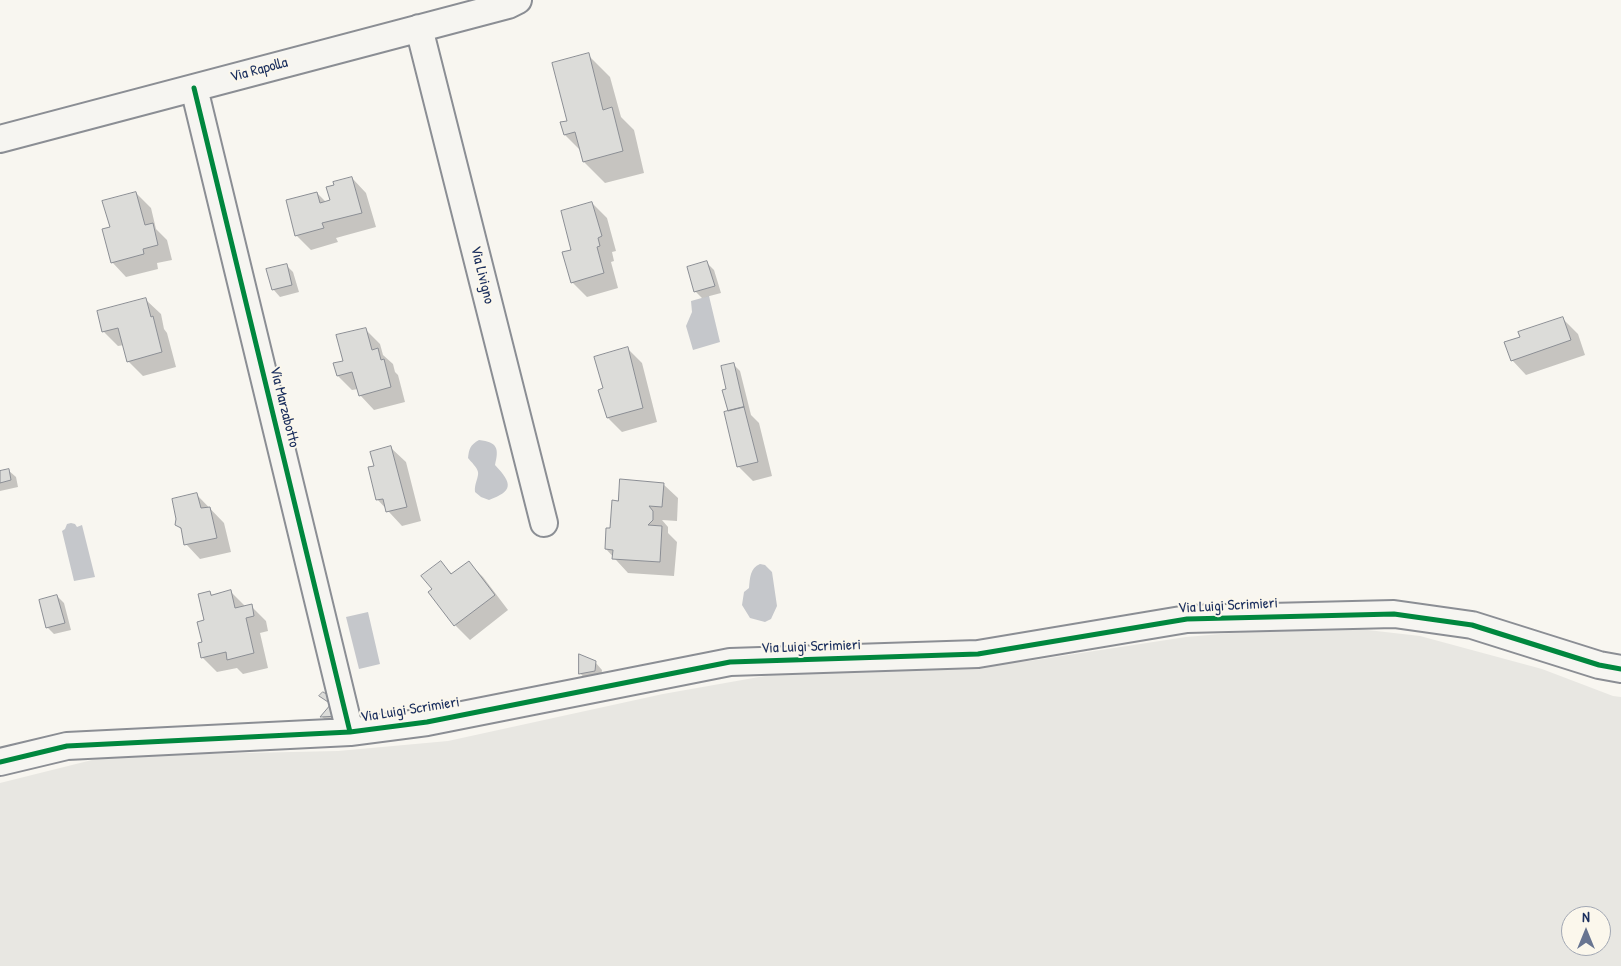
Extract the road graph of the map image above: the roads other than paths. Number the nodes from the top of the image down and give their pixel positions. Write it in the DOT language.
graph roads {
  1 [pos="518,0"];
  2 [pos="419,28"];
  3 [pos="194,88"];
  4 [pos="0,139"];
  5 [pos="544,523"];
  6 [pos="1621,669"];
  7 [pos="350,732"];
  8 [pos="0,762"];
  1 -- 2 [label="street, Via Rapolla"];
  2 -- 3 [label="street, Via Rapolla"];
  2 -- 5 [label="street, Via Livigno"];
  3 -- 4 [label="street, Via Rapolla"];
  3 -- 7 [label="street, Via Marzabotto"];
  6 -- 7 [label="street, Via Luigi Scrimieri"];
  7 -- 8 [label="street, Via Luigi Scrimieri"];
}
